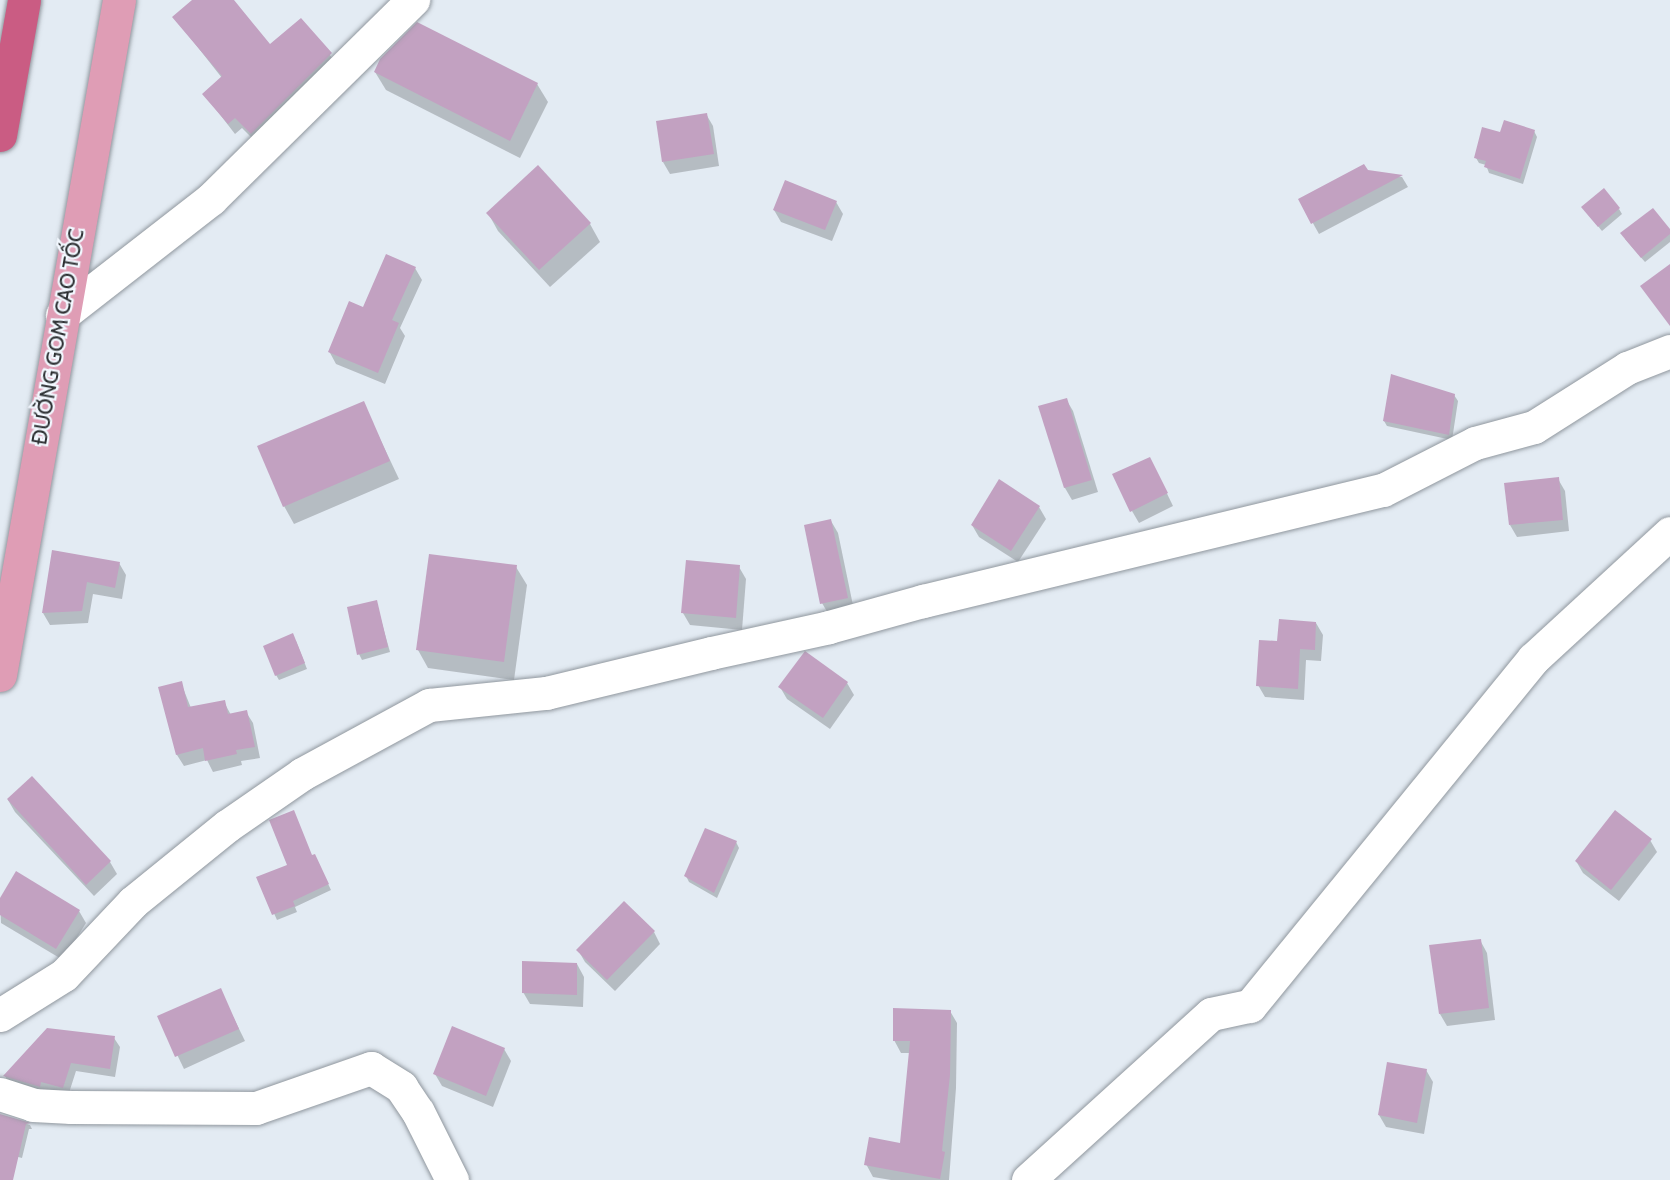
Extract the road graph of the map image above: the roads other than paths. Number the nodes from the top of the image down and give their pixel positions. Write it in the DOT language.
graph roads {
  1 [pos="24,0"];
  2 [pos="119,0"];
  3 [pos="413,0"];
  4 [pos="0,135"];
  5 [pos="62,315"];
  6 [pos="1670,351"];
  7 [pos="1670,534"];
  8 [pos="0,675"];
  9 [pos="0,1015"];
  10 [pos="0,1094"];
  11 [pos="452,1180"];
  12 [pos="1028,1180"];
  1 -- 4 [label="highway"];
  2 -- 5 [label="main road, ĐƯỜNG GOM CAO TỐC"];
  3 -- 5 [label="street"];
  5 -- 8 [label="main road, ĐƯỜNG GOM CAO TỐC"];
  6 -- 9 [label="street"];
  7 -- 12 [label="street"];
  10 -- 11 [label="street"];
}
